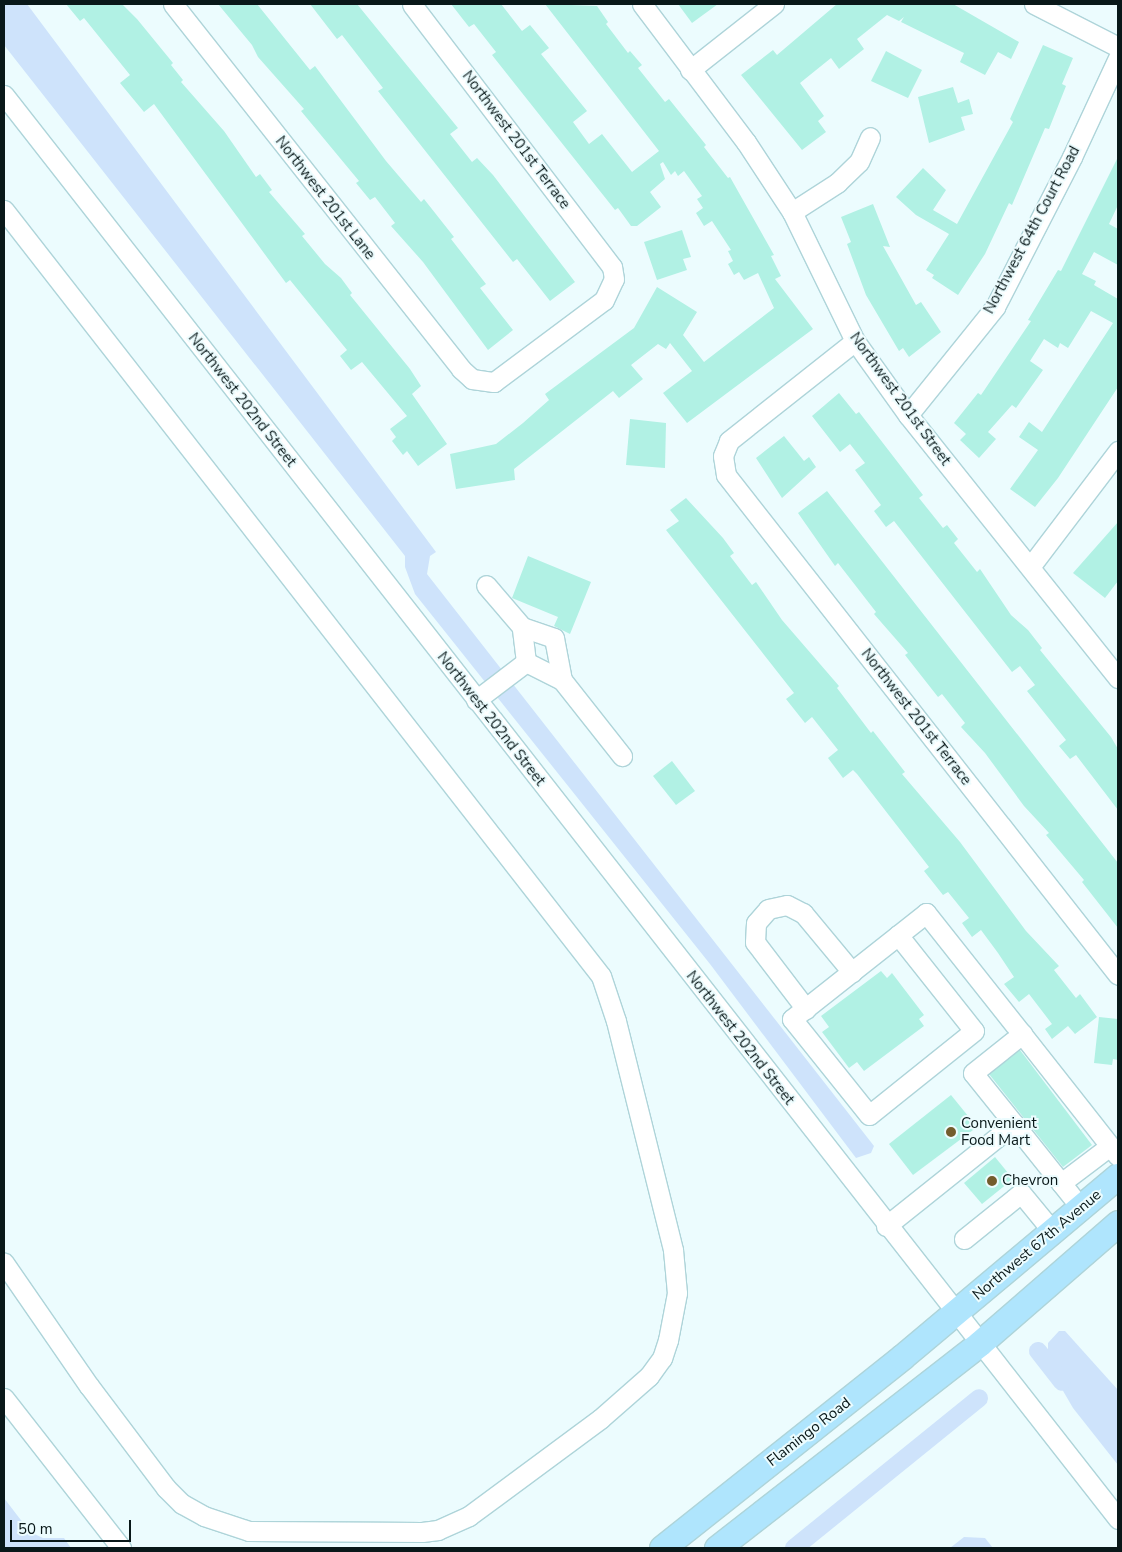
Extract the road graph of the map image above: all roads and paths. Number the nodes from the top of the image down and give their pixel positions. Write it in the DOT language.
graph roads {
  1 [pos="173,4"];
  2 [pos="412,4"];
  3 [pos="642,4"];
  4 [pos="774,4"];
  5 [pos="1034,4"];
  6 [pos="1118,47"];
  7 [pos="1118,58"];
  8 [pos="690,70"];
  9 [pos="4,94"];
  10 [pos="870,137"];
  11 [pos="4,210"];
  12 [pos="792,212"];
  13 [pos="614,279"];
  14 [pos="855,341"];
  15 [pos="908,415"];
  16 [pos="1118,452"];
  17 [pos="1030,567"];
  18 [pos="486,585"];
  19 [pos="522,627"];
  20 [pos="526,662"];
  21 [pos="1118,678"];
  22 [pos="562,680"];
  23 [pos="483,695"];
  24 [pos="622,756"];
  25 [pos="898,935"];
  26 [pos="852,972"];
  27 [pos="1118,975"];
  28 [pos="806,1008"];
  29 [pos="1022,1034"];
  30 [pos="1014,1124"];
  31 [pos="1114,1151"];
  32 [pos="1118,1176"];
  33 [pos="1062,1183"];
  34 [pos="1081,1208"];
  35 [pos="1118,1223"];
  36 [pos="886,1226"];
  37 [pos="1053,1232"];
  38 [pos="964,1239"];
  39 [pos="4,1263"];
  40 [pos="955,1314"];
  41 [pos="980,1343"];
  42 [pos="4,1398"];
  43 [pos="1118,1519"];
  44 [pos="121,1548"];
  45 [pos="662,1548"];
  46 [pos="717,1548"];
  1 -- 13 [label="street, Northwest 201st Lane"];
  2 -- 13 [label="street, Northwest 201st Terrace"];
  3 -- 8 [label="street, Northwest 201st Street"];
  4 -- 8 [label="street"];
  5 -- 6 [label="street"];
  7 -- 15 [label="street, Northwest 64th Court Road"];
  8 -- 12 [label="street, Northwest 201st Street"];
  9 -- 23 [label="street, Northwest 202nd Street"];
  10 -- 12 [label="street"];
  11 -- 39 [label="street"];
  12 -- 14 [label="street, Northwest 201st Street"];
  14 -- 15 [label="street, Northwest 201st Street"];
  14 -- 27 [label="street, Northwest 201st Terrace"];
  15 -- 17 [label="street, Northwest 201st Street"];
  16 -- 17 [label="street"];
  17 -- 21 [label="street, Northwest 201st Street"];
  18 -- 19 [label="street"];
  19 -- 20 [label="street"];
  19 -- 22 [label="street"];
  20 -- 22 [label="street"];
  20 -- 23 [label="street"];
  22 -- 24 [label="street"];
  23 -- 36 [label="street, Northwest 202nd Street"];
  25 -- 26 [label="street"];
  25 -- 28 [label="street"];
  25 -- 29 [label="street"];
  26 -- 28 [label="street"];
  26 -- 28 [label="street"];
  29 -- 30 [label="street"];
  29 -- 31 [label="street"];
  30 -- 33 [label="street"];
  30 -- 36 [label="street"];
  31 -- 33 [label="street"];
  32 -- 34 [label="main road, Northwest 67th Avenue"];
  33 -- 34 [label="street"];
  34 -- 37 [label="main road, Northwest 67th Avenue"];
  35 -- 41 [label="main road"];
  36 -- 40 [label="street, Northwest 202nd Street"];
  37 -- 38 [label="street"];
  37 -- 40 [label="main road, Northwest 67th Avenue"];
  40 -- 41 [label="street, Northwest 202nd Street"];
  40 -- 45 [label="main road, Flamingo Road"];
  41 -- 43 [label="street, Northwest 202nd Street"];
  41 -- 46 [label="main road"];
  42 -- 44 [label="street"];
}
